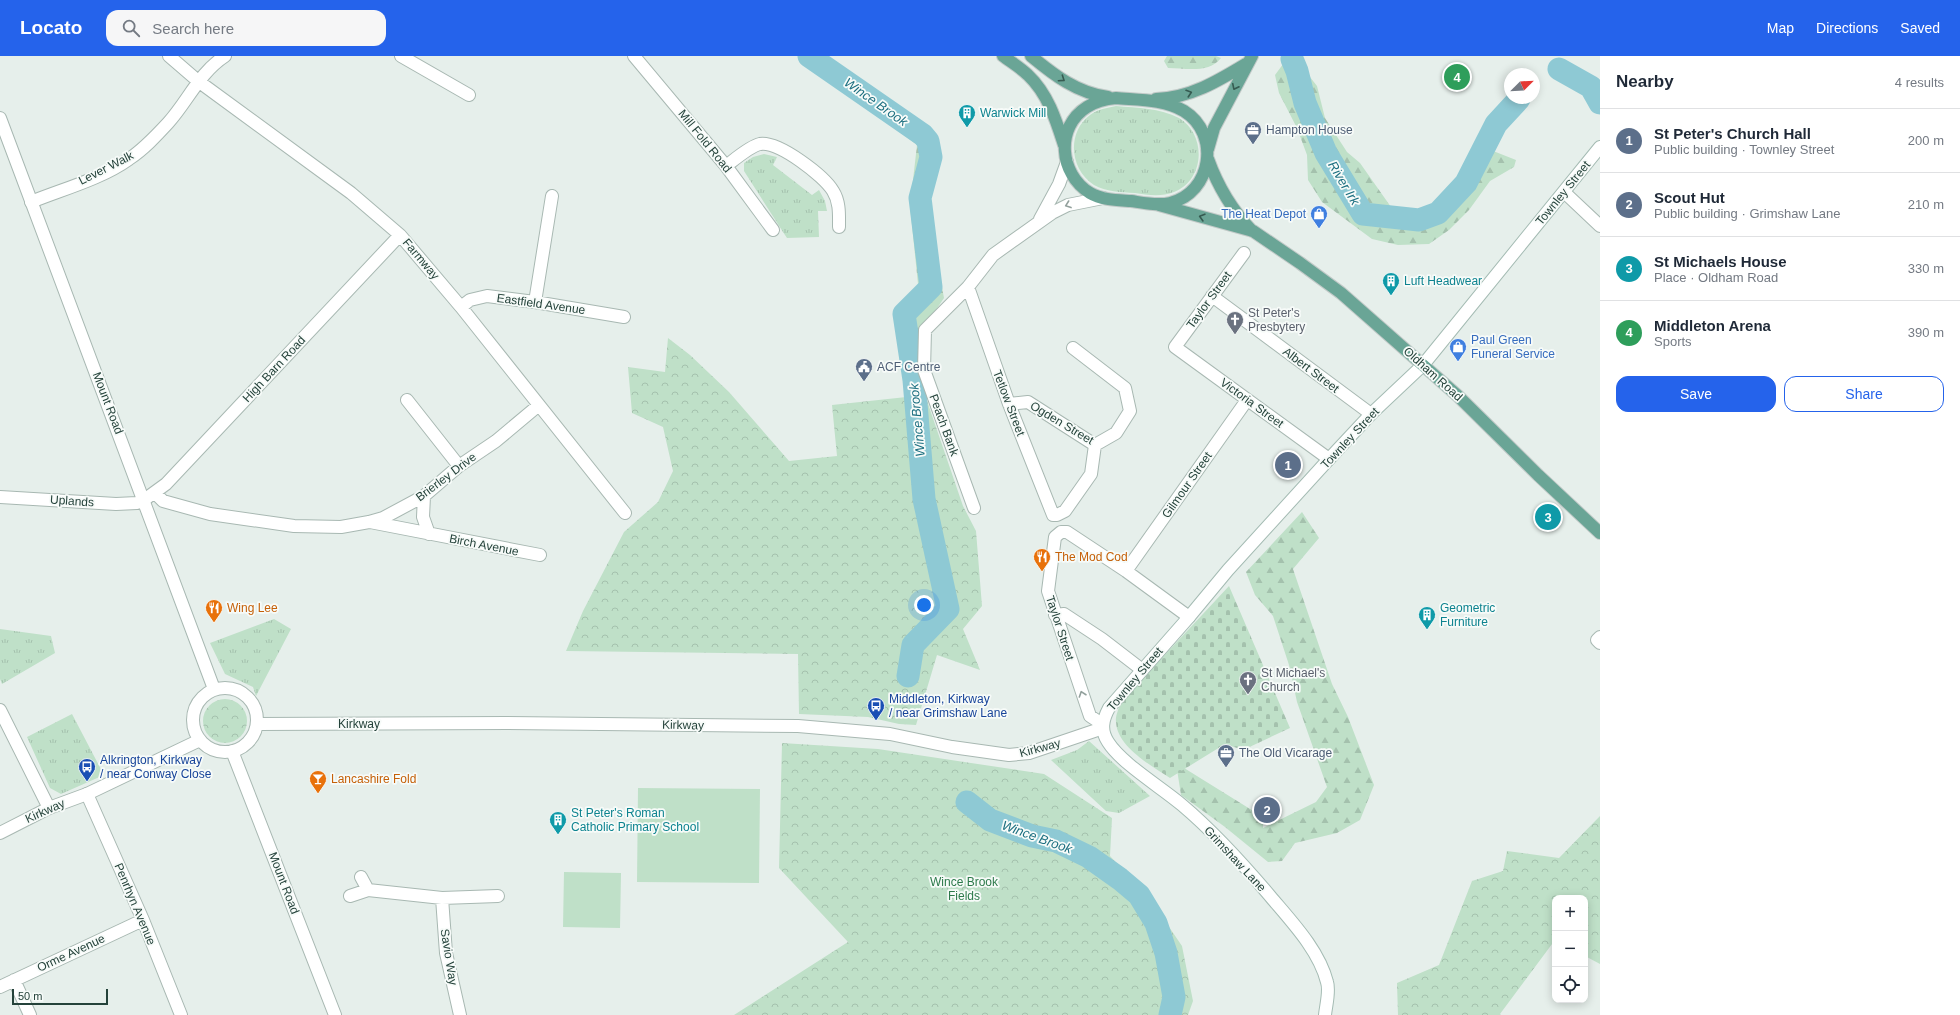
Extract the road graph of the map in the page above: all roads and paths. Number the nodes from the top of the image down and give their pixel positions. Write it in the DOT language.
graph roads {
  1 [pos="169,56"];
  2 [pos="225,56"];
  3 [pos="401,56"];
  4 [pos="634,56"];
  5 [pos="1003,56"];
  6 [pos="1031,56"];
  7 [pos="1249,60"];
  8 [pos="198,80"];
  9 [pos="469,95"];
  10 [pos="1116,98"];
  11 [pos="1143,100"];
  12 [pos="0,118"];
  13 [pos="1065,146"];
  14 [pos="1600,147"];
  15 [pos="1208,154"];
  16 [pos="1066,162"];
  17 [pos="726,166"];
  18 [pos="1564,192"];
  19 [pos="552,196"];
  20 [pos="1103,198"];
  21 [pos="31,202"];
  22 [pos="1159,205"];
  23 [pos="1037,223"];
  24 [pos="1600,226"];
  25 [pos="839,227"];
  26 [pos="773,230"];
  27 [pos="1253,231"];
  28 [pos="400,235"];
  29 [pos="1244,253"];
  30 [pos="968,287"];
  31 [pos="1212,296"];
  32 [pos="535,302"];
  33 [pos="461,307"];
  34 [pos="624,317"];
  35 [pos="1175,347"];
  36 [pos="1073,348"];
  37 [pos="1423,365"];
  38 [pos="407,400"];
  39 [pos="1247,400"];
  40 [pos="1009,404"];
  41 [pos="539,405"];
  42 [pos="1371,414"];
  43 [pos="1095,445"];
  44 [pos="1329,459"];
  45 [pos="459,466"];
  46 [pos="155,493"];
  47 [pos="424,496"];
  48 [pos="0,497"];
  49 [pos="144,500"];
  50 [pos="974,508"];
  51 [pos="625,513"];
  52 [pos="369,522"];
  53 [pos="1600,533"];
  54 [pos="429,534"];
  55 [pos="540,555"];
  56 [pos="1126,571"];
  57 [pos="1055,615"];
  58 [pos="1189,618"];
  59 [pos="1600,637"];
  60 [pos="1600,643"];
  61 [pos="1141,670"];
  62 [pos="214,689"];
  63 [pos="0,710"];
  64 [pos="257,724"];
  65 [pos="1103,725"];
  66 [pos="200,740"];
  67 [pos="232,751"];
  68 [pos="86,794"];
  69 [pos="49,808"];
  70 [pos="0,833"];
  71 [pos="361,877"];
  72 [pos="368,890"];
  73 [pos="350,896"];
  74 [pos="498,896"];
  75 [pos="442,898"];
  76 [pos="143,920"];
  77 [pos="14,980"];
  78 [pos="0,987"];
  79 [pos="30,1015"];
  80 [pos="181,1015"];
  81 [pos="335,1015"];
  82 [pos="460,1015"];
  83 [pos="1325,1015"];
  1 -- 8 [label="street, Farmway"];
  2 -- 8 [label="street, Lever Walk"];
  3 -- 9 [label="street"];
  4 -- 17 [label="street, Mill Fold Road"];
  5 -- 13 [label="main road"];
  6 -- 10 [label="main road, one-way"];
  11 -- 7 [label="main road, one-way"];
  7 -- 15 [label="main road, one-way"];
  8 -- 21 [label="street, Lever Walk"];
  8 -- 28 [label="street, Farmway"];
  10 -- 11 [label="main road"];
  10 -- 13 [label="main road"];
  11 -- 15 [label="main road"];
  12 -- 21 [label="street, Mount Road"];
  13 -- 16 [label="main road"];
  14 -- 18 [label="street, Townley Street"];
  15 -- 22 [label="main road"];
  15 -- 27 [label="main road, Oldham Road"];
  16 -- 20 [label="main road"];
  16 -- 23 [label="street"];
  17 -- 25 [label="street"];
  17 -- 26 [label="street, Mill Fold Road"];
  18 -- 24 [label="street"];
  18 -- 37 [label="street, Townley Street"];
  19 -- 32 [label="street"];
  20 -- 22 [label="main road"];
  20 -- 23 [label="street, Peach Bank, one-way"];
  21 -- 49 [label="street, Mount Road"];
  27 -- 22 [label="main road, Oldham Road, one-way"];
  23 -- 30 [label="street, Peach Bank"];
  27 -- 37 [label="main road, Oldham Road"];
  28 -- 33 [label="street, Farmway"];
  28 -- 46 [label="street, High Barn Road"];
  29 -- 31 [label="street, Taylor Street"];
  30 -- 40 [label="street, Tetlow Street"];
  30 -- 50 [label="street, Peach Bank"];
  31 -- 35 [label="street, Taylor Street"];
  31 -- 42 [label="street, Albert Street"];
  32 -- 33 [label="street, Eastfield Avenue"];
  32 -- 34 [label="street, Eastfield Avenue"];
  33 -- 41 [label="street, Farmway"];
  35 -- 39 [label="street, Victoria Street"];
  36 -- 43 [label="street, Ogden Street"];
  37 -- 42 [label="street, Townley Street"];
  37 -- 53 [label="main road, Oldham Road"];
  38 -- 45 [label="street"];
  39 -- 44 [label="street, Victoria Street"];
  39 -- 56 [label="street, Gilmour Street"];
  40 -- 43 [label="street, Ogden Street"];
  40 -- 43 [label="street, Tetlow Street"];
  41 -- 45 [label="street, Brierley Drive"];
  41 -- 51 [label="street, Farmway"];
  42 -- 44 [label="street, Townley Street"];
  44 -- 58 [label="street, Townley Street"];
  45 -- 47 [label="street, Brierley Drive"];
  46 -- 49 [label="street, High Barn Road"];
  46 -- 52 [label="street, Brierley Drive"];
  47 -- 52 [label="street, Brierley Drive"];
  47 -- 54 [label="street"];
  48 -- 49 [label="street, Uplands"];
  49 -- 62 [label="street, Mount Road"];
  52 -- 54 [label="street, Birch Avenue"];
  54 -- 55 [label="street, Birch Avenue"];
  56 -- 57 [label="street, Taylor Street"];
  56 -- 58 [label="street"];
  57 -- 61 [label="street"];
  65 -- 57 [label="street, Taylor Street, one-way"];
  58 -- 61 [label="street, Townley Street"];
  59 -- 60 [label="street"];
  61 -- 65 [label="street, Townley Street"];
  62 -- 64 [label="street"];
  62 -- 66 [label="street"];
  63 -- 69 [label="street"];
  64 -- 65 [label="street, Kirkway"];
  64 -- 67 [label="street"];
  65 -- 83 [label="street, Grimshaw Lane"];
  66 -- 67 [label="street"];
  66 -- 68 [label="street, Kirkway"];
  67 -- 81 [label="street, Mount Road"];
  68 -- 69 [label="street, Kirkway"];
  68 -- 76 [label="street, Penrhyn Avenue"];
  69 -- 70 [label="street, Kirkway"];
  71 -- 72 [label="street"];
  72 -- 73 [label="street"];
  72 -- 75 [label="street"];
  74 -- 75 [label="street"];
  75 -- 82 [label="street, Savio Way"];
  76 -- 77 [label="street, Orme Avenue"];
  76 -- 80 [label="street, Penrhyn Avenue"];
  77 -- 78 [label="street, Orme Avenue"];
  77 -- 79 [label="street"];
}
